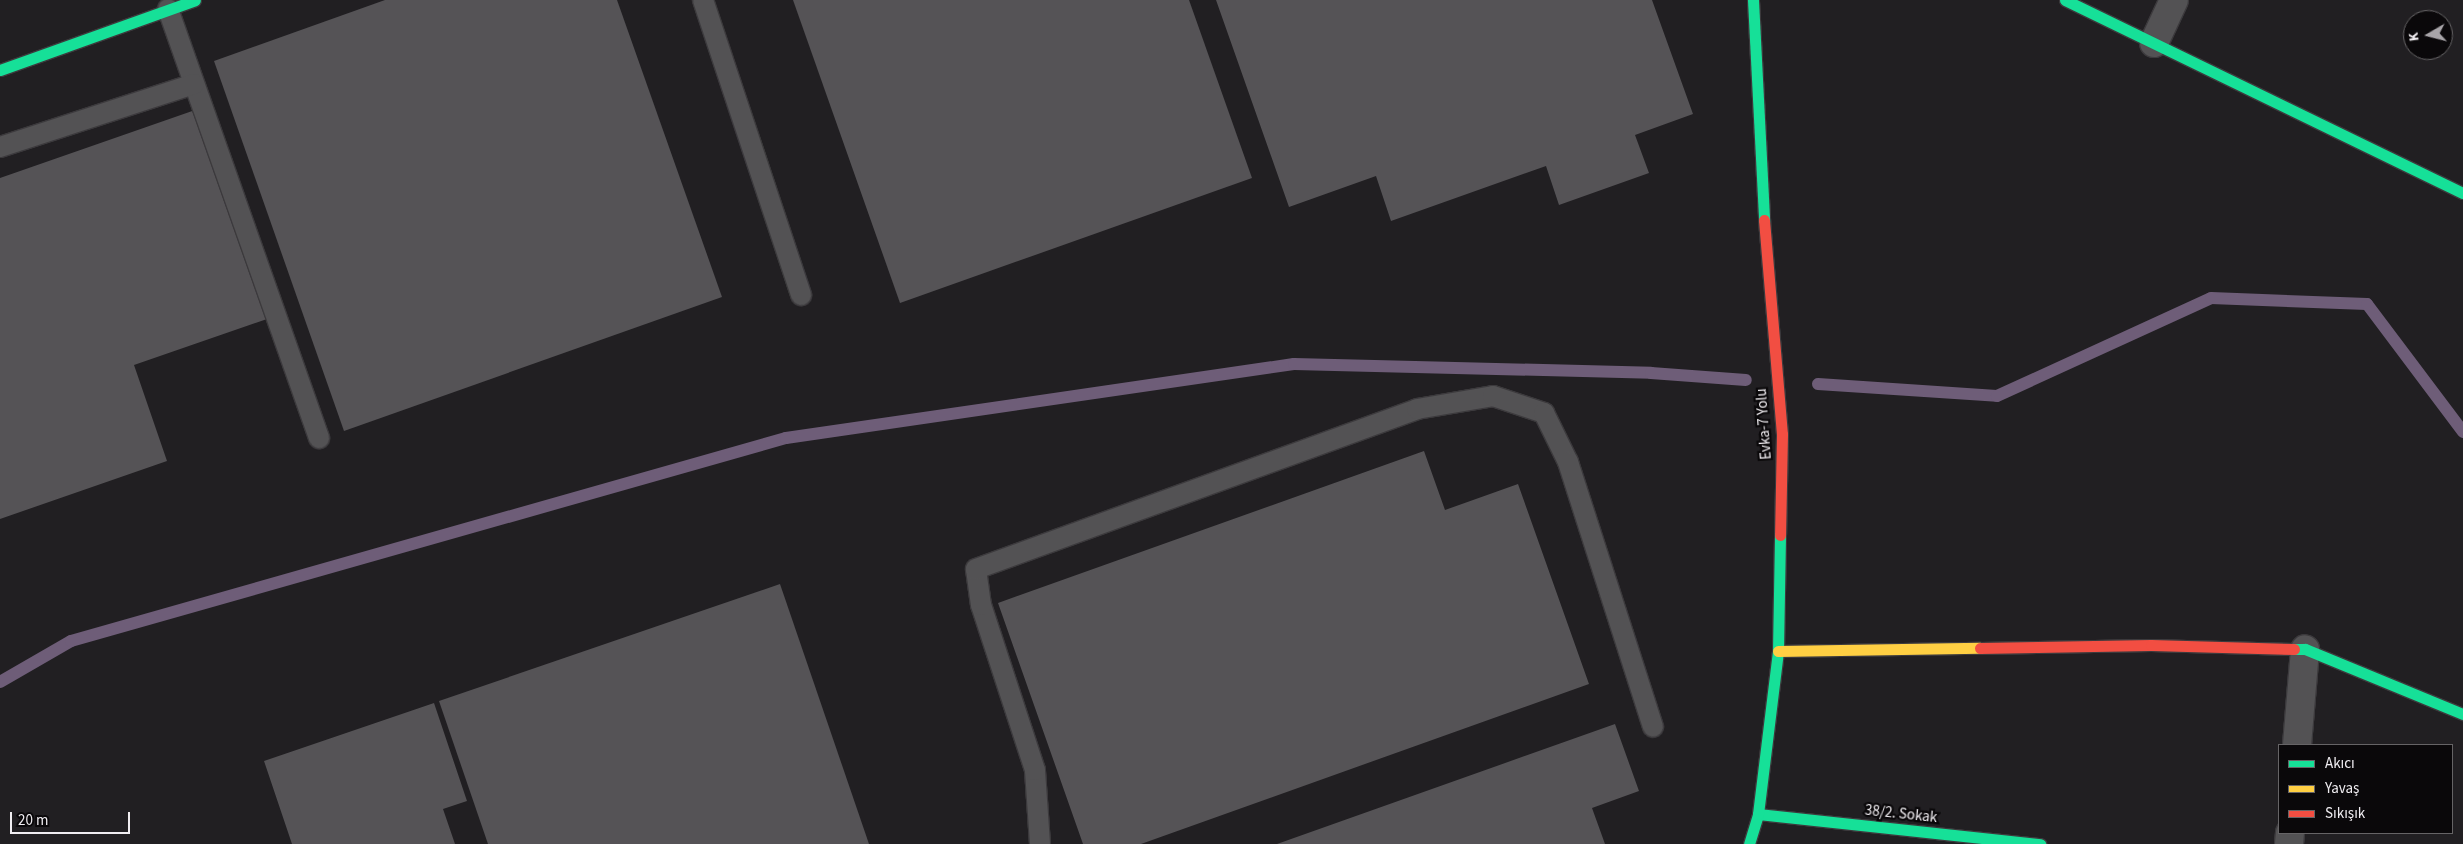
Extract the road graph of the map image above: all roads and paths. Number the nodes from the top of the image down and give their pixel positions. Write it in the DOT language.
graph roads {
  1 [pos="194,0"];
  2 [pos="703,0"];
  3 [pos="1753,0"];
  4 [pos="2065,0"];
  5 [pos="2174,0"];
  6 [pos="168,9"];
  7 [pos="2154,43"];
  8 [pos="0,70"];
  9 [pos="194,84"];
  10 [pos="0,147"];
  11 [pos="2463,193"];
  12 [pos="801,295"];
  13 [pos="319,438"];
  14 [pos="2305,649"];
  15 [pos="1778,651"];
  16 [pos="2463,714"];
  17 [pos="1653,727"];
  18 [pos="2297,744"];
  19 [pos="1758,814"];
  20 [pos="1040,844"];
  21 [pos="1748,844"];
  22 [pos="2040,844"];
  1 -- 6 [label="street"];
  2 -- 12 [label="lane"];
  3 -- 15 [label="street, Evka-7 Yolu"];
  4 -- 7 [label="street"];
  5 -- 7 [label="street"];
  6 -- 8 [label="street"];
  6 -- 9 [label="lane"];
  7 -- 11 [label="street"];
  9 -- 10 [label="lane"];
  9 -- 13 [label="lane"];
  14 -- 15 [label="street"];
  14 -- 16 [label="street"];
  14 -- 18 [label="street"];
  15 -- 19 [label="street, Evka-7 Yolu"];
  17 -- 20 [label="lane"];
  19 -- 21 [label="street, Evka-7 Yolu"];
  19 -- 22 [label="street, 38/2. Sokak"];
}
